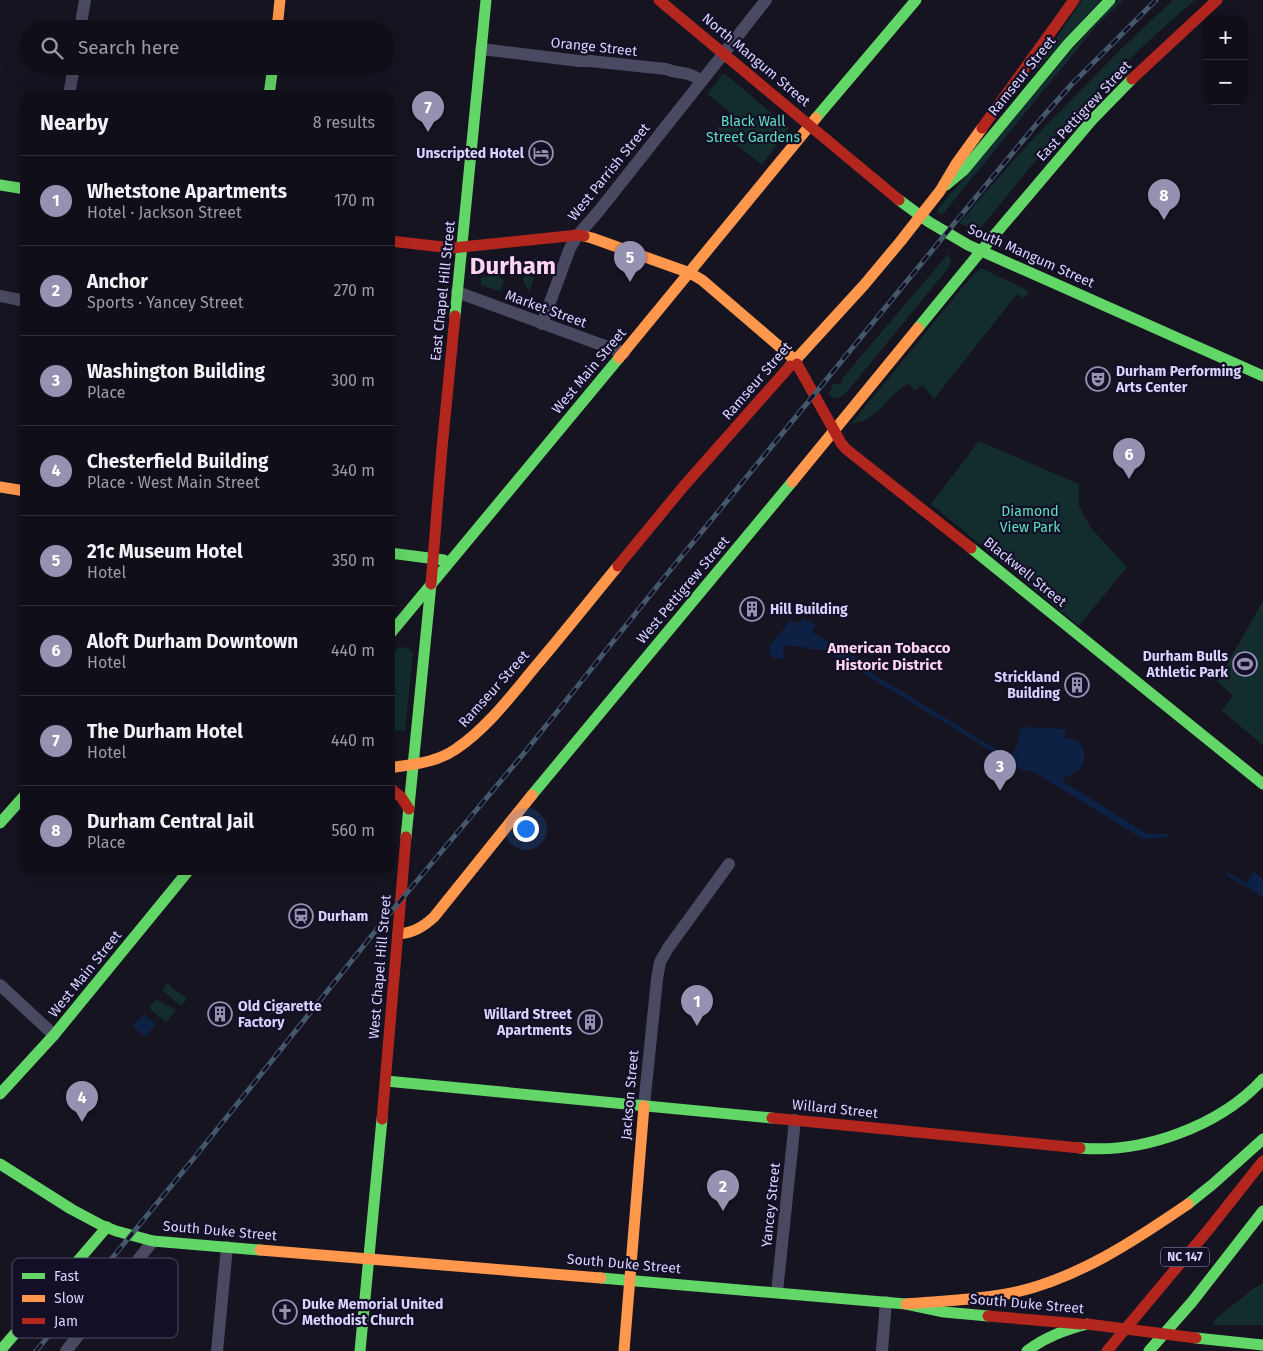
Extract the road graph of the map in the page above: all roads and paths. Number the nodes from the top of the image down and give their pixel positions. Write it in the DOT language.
graph roads {
  1 [pos="85,0"];
  2 [pos="280,0"];
  3 [pos="486,0"];
  4 [pos="659,0"];
  5 [pos="766,0"];
  6 [pos="916,0"];
  7 [pos="1074,0"];
  8 [pos="1110,0"];
  9 [pos="1217,0"];
  10 [pos="82,20"];
  11 [pos="278,20"];
  12 [pos="481,49"];
  13 [pos="724,52"];
  14 [pos="72,75"];
  15 [pos="272,75"];
  16 [pos="701,81"];
  17 [pos="70,90"];
  18 [pos="270,90"];
  19 [pos="810,125"];
  20 [pos="0,185"];
  21 [pos="20,188"];
  22 [pos="940,191"];
  23 [pos="920,217"];
  24 [pos="578,235"];
  25 [pos="395,242"];
  26 [pos="463,246"];
  27 [pos="981,251"];
  28 [pos="690,273"];
  29 [pos="457,292"];
  30 [pos="0,296"];
  31 [pos="20,299"];
  32 [pos="542,324"];
  33 [pos="624,353"];
  34 [pos="795,360"];
  35 [pos="1263,376"];
  36 [pos="834,430"];
  37 [pos="0,487"];
  38 [pos="20,490"];
  39 [pos="395,554"];
  40 [pos="433,559"];
  41 [pos="452,561"];
  42 [pos="431,585"];
  43 [pos="395,628"];
  44 [pos="414,764"];
  45 [pos="395,767"];
  46 [pos="1263,784"];
  47 [pos="395,792"];
  48 [pos="20,801"];
  49 [pos="409,809"];
  50 [pos="0,823"];
  51 [pos="729,864"];
  52 [pos="185,875"];
  53 [pos="398,934"];
  54 [pos="0,986"];
  55 [pos="54,1034"];
  56 [pos="1263,1079"];
  57 [pos="386,1081"];
  58 [pos="0,1094"];
  59 [pos="644,1106"];
  60 [pos="795,1120"];
  61 [pos="1263,1139"];
  62 [pos="1263,1162"];
  63 [pos="0,1164"];
  64 [pos="1263,1211"];
  65 [pos="107,1227"];
  66 [pos="153,1240"];
  67 [pos="227,1247"];
  68 [pos="80,1258"];
  69 [pos="139,1258"];
  70 [pos="368,1258"];
  71 [pos="629,1279"];
  72 [pos="777,1292"];
  73 [pos="886,1302"];
  74 [pos="1192,1302"];
  75 [pos="906,1304"];
  76 [pos="1087,1324"];
  77 [pos="12,1337"];
  78 [pos="76,1338"];
  79 [pos="1263,1345"];
  80 [pos="0,1351"];
  81 [pos="66,1351"];
  82 [pos="217,1351"];
  83 [pos="360,1351"];
  84 [pos="624,1351"];
  85 [pos="882,1351"];
  86 [pos="1027,1351"];
  87 [pos="1106,1351"];
  88 [pos="1149,1351"];
  89 [pos="1157,1351"];
  1 -- 10 [label="street"];
  2 -- 11 [label="main road"];
  3 -- 12 [label="main road, East Chapel Hill Street"];
  4 -- 13 [label="main road, North Mangum Street"];
  5 -- 13 [label="street, West Parrish Street"];
  6 -- 19 [label="main road, West Main Street"];
  7 -- 22 [label="main road"];
  8 -- 22 [label="main road, Ramseur Street"];
  9 -- 27 [label="main road, East Pettigrew Street"];
  12 -- 16 [label="street, Orange Street"];
  12 -- 26 [label="main road, East Chapel Hill Street"];
  13 -- 16 [label="street, West Parrish Street"];
  13 -- 19 [label="main road, North Mangum Street"];
  14 -- 17 [label="street"];
  15 -- 18 [label="main road"];
  16 -- 24 [label="street, West Parrish Street"];
  19 -- 23 [label="main road, South Mangum Street"];
  19 -- 28 [label="main road, West Main Street"];
  20 -- 21 [label="main road"];
  22 -- 23 [label="main road, Ramseur Street"];
  23 -- 27 [label="main road, South Mangum Street"];
  23 -- 34 [label="main road, Ramseur Street"];
  24 -- 26 [label="main road"];
  24 -- 28 [label="main road"];
  24 -- 32 [label="street, West Parrish Street"];
  25 -- 26 [label="main road"];
  26 -- 29 [label="main road, East Chapel Hill Street"];
  27 -- 35 [label="main road, South Mangum Street"];
  27 -- 36 [label="main road, West Pettigrew Street"];
  28 -- 33 [label="main road, West Main Street"];
  28 -- 34 [label="main road"];
  29 -- 32 [label="street, Market Street"];
  29 -- 40 [label="main road, East Chapel Hill Street"];
  30 -- 31 [label="street"];
  32 -- 33 [label="street, Market Street"];
  33 -- 41 [label="main road, West Main Street"];
  34 -- 36 [label="main road, Blackwell Street"];
  34 -- 44 [label="main road, Ramseur Street"];
  36 -- 46 [label="main road, Blackwell Street"];
  36 -- 53 [label="main road, West Pettigrew Street"];
  37 -- 38 [label="main road"];
  39 -- 40 [label="main road"];
  40 -- 41 [label="main road"];
  40 -- 42 [label="main road, East Chapel Hill Street"];
  41 -- 42 [label="main road, West Main Street"];
  42 -- 43 [label="main road, West Main Street"];
  42 -- 44 [label="main road, West Chapel Hill Street"];
  44 -- 45 [label="main road, Ramseur Street"];
  44 -- 49 [label="main road, West Chapel Hill Street"];
  47 -- 49 [label="main road"];
  48 -- 50 [label="main road"];
  49 -- 53 [label="main road, West Chapel Hill Street"];
  51 -- 59 [label="street, Jackson Street"];
  52 -- 55 [label="main road, West Main Street"];
  53 -- 57 [label="main road, West Chapel Hill Street"];
  54 -- 55 [label="street"];
  55 -- 58 [label="main road, West Main Street"];
  56 -- 60 [label="main road, Willard Street"];
  57 -- 59 [label="main road, Willard Street"];
  57 -- 70 [label="main road, West Chapel Hill Street"];
  59 -- 60 [label="main road, Willard Street"];
  59 -- 71 [label="main road, Jackson Street"];
  60 -- 72 [label="street, Yancey Street"];
  61 -- 75 [label="main road"];
  62 -- 87 [label="main road, NC 147"];
  63 -- 65 [label="main road, South Duke Street"];
  64 -- 74 [label="main road, NC 147"];
  65 -- 66 [label="main road, South Duke Street"];
  65 -- 68 [label="main road"];
  66 -- 67 [label="main road, South Duke Street"];
  66 -- 69 [label="street"];
  67 -- 70 [label="main road, South Duke Street"];
  67 -- 82 [label="street"];
  70 -- 71 [label="main road, South Duke Street"];
  70 -- 83 [label="main road, West Chapel Hill Street"];
  71 -- 72 [label="main road, South Duke Street"];
  71 -- 84 [label="main road, Jackson Street"];
  72 -- 73 [label="main road, South Duke Street"];
  73 -- 75 [label="main road, South Duke Street"];
  73 -- 85 [label="street"];
  74 -- 88 [label="main road, NC 147"];
  74 -- 89 [label="main road"];
  75 -- 76 [label="main road, South Duke Street"];
  76 -- 79 [label="main road, South Duke Street, bridge"];
  76 -- 86 [label="main road"];
  77 -- 80 [label="main road"];
  78 -- 81 [label="street"];
}
